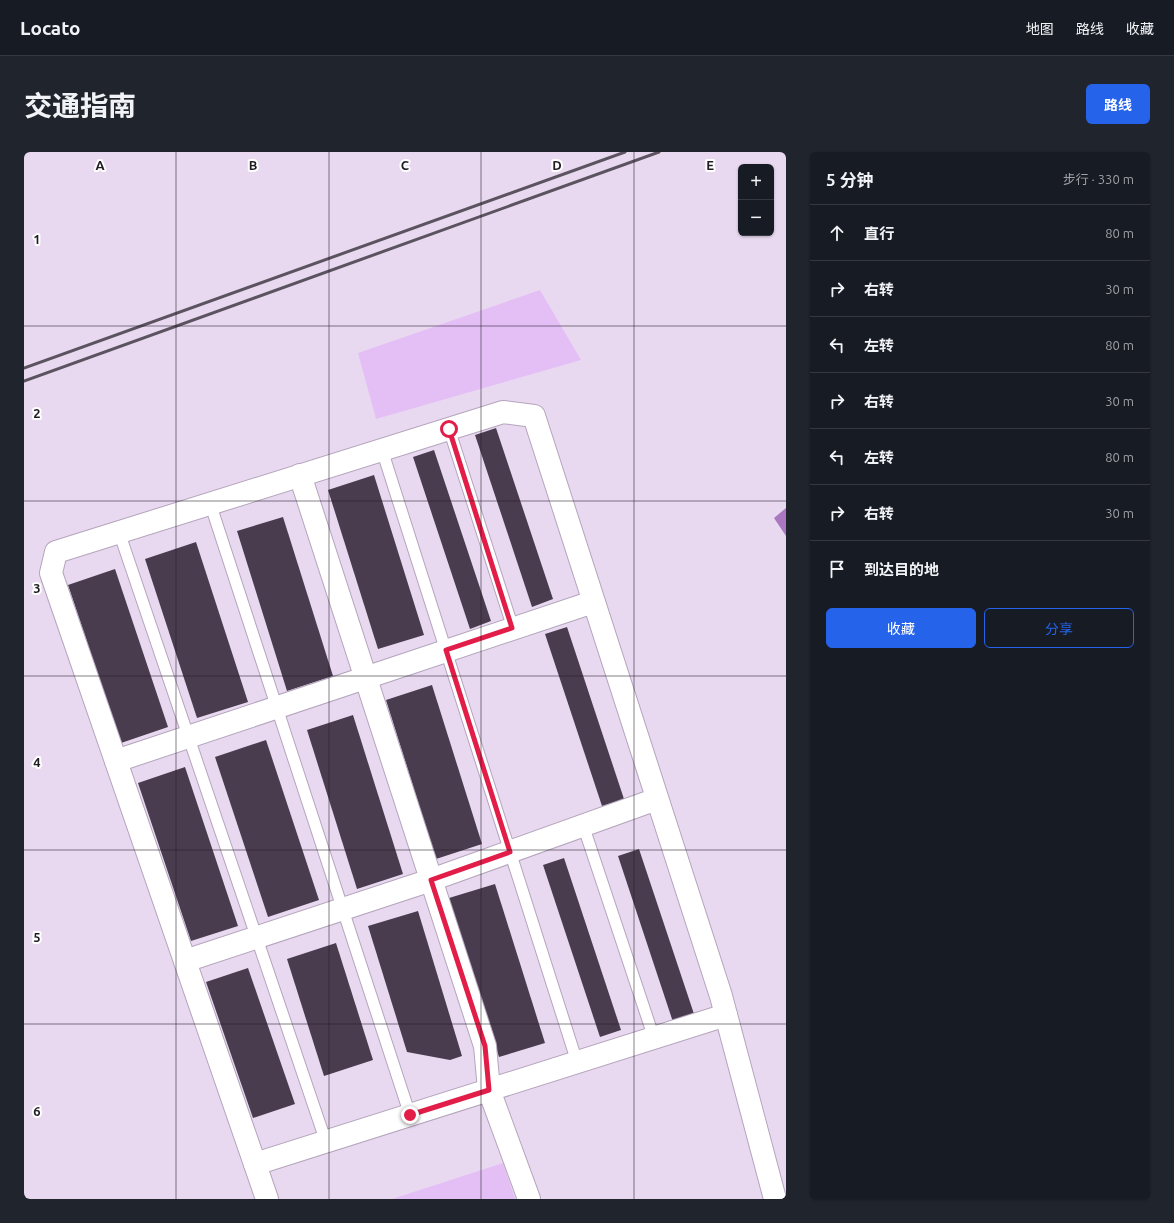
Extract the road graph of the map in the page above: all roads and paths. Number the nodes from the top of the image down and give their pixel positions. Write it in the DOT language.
graph roads {
  1 [pos="449,429"];
  2 [pos="382,450"];
  3 [pos="300,475"];
  4 [pos="210,504"];
  5 [pos="119,532"];
  6 [pos="593,602"];
  7 [pos="512,628"];
  8 [pos="446,650"];
  9 [pos="366,677"];
  10 [pos="277,707"];
  11 [pos="188,736"];
  12 [pos="116,761"];
  13 [pos="657,799"];
  14 [pos="583,825"];
  15 [pos="510,852"];
  16 [pos="431,880"];
  17 [pos="343,909"];
  18 [pos="256,937"];
  19 [pos="185,961"];
  20 [pos="726,1015"];
  21 [pos="654,1038"];
  22 [pos="577,1062"];
  23 [pos="489,1090"];
  24 [pos="410,1115"];
  25 [pos="326,1142"];
  26 [pos="255,1164"];
  27 [pos="267,1199"];
  28 [pos="529,1199"];
  29 [pos="774,1199"];
  1 -- 2 [label="street"];
  1 -- 6 [label="street"];
  1 -- 7 [label="lane"];
  2 -- 3 [label="street"];
  2 -- 8 [label="lane"];
  3 -- 4 [label="street"];
  3 -- 9 [label="street"];
  4 -- 5 [label="street"];
  4 -- 10 [label="lane"];
  5 -- 11 [label="lane"];
  5 -- 12 [label="street"];
  6 -- 7 [label="street"];
  6 -- 13 [label="street"];
  7 -- 8 [label="street"];
  8 -- 9 [label="street"];
  8 -- 15 [label="lane"];
  9 -- 10 [label="street"];
  9 -- 16 [label="street"];
  10 -- 11 [label="street"];
  10 -- 17 [label="lane"];
  11 -- 12 [label="street"];
  11 -- 18 [label="lane"];
  12 -- 19 [label="street"];
  13 -- 14 [label="street"];
  13 -- 20 [label="street"];
  14 -- 15 [label="street"];
  14 -- 21 [label="lane"];
  15 -- 16 [label="street"];
  15 -- 22 [label="lane"];
  16 -- 17 [label="street"];
  16 -- 23 [label="street"];
  17 -- 18 [label="street"];
  17 -- 24 [label="lane"];
  18 -- 19 [label="street"];
  18 -- 25 [label="lane"];
  19 -- 26 [label="street"];
  20 -- 21 [label="street"];
  20 -- 29 [label="street"];
  21 -- 22 [label="street"];
  22 -- 23 [label="street"];
  23 -- 24 [label="street"];
  23 -- 28 [label="street"];
  24 -- 25 [label="street"];
  25 -- 26 [label="street"];
  26 -- 27 [label="street"];
}
